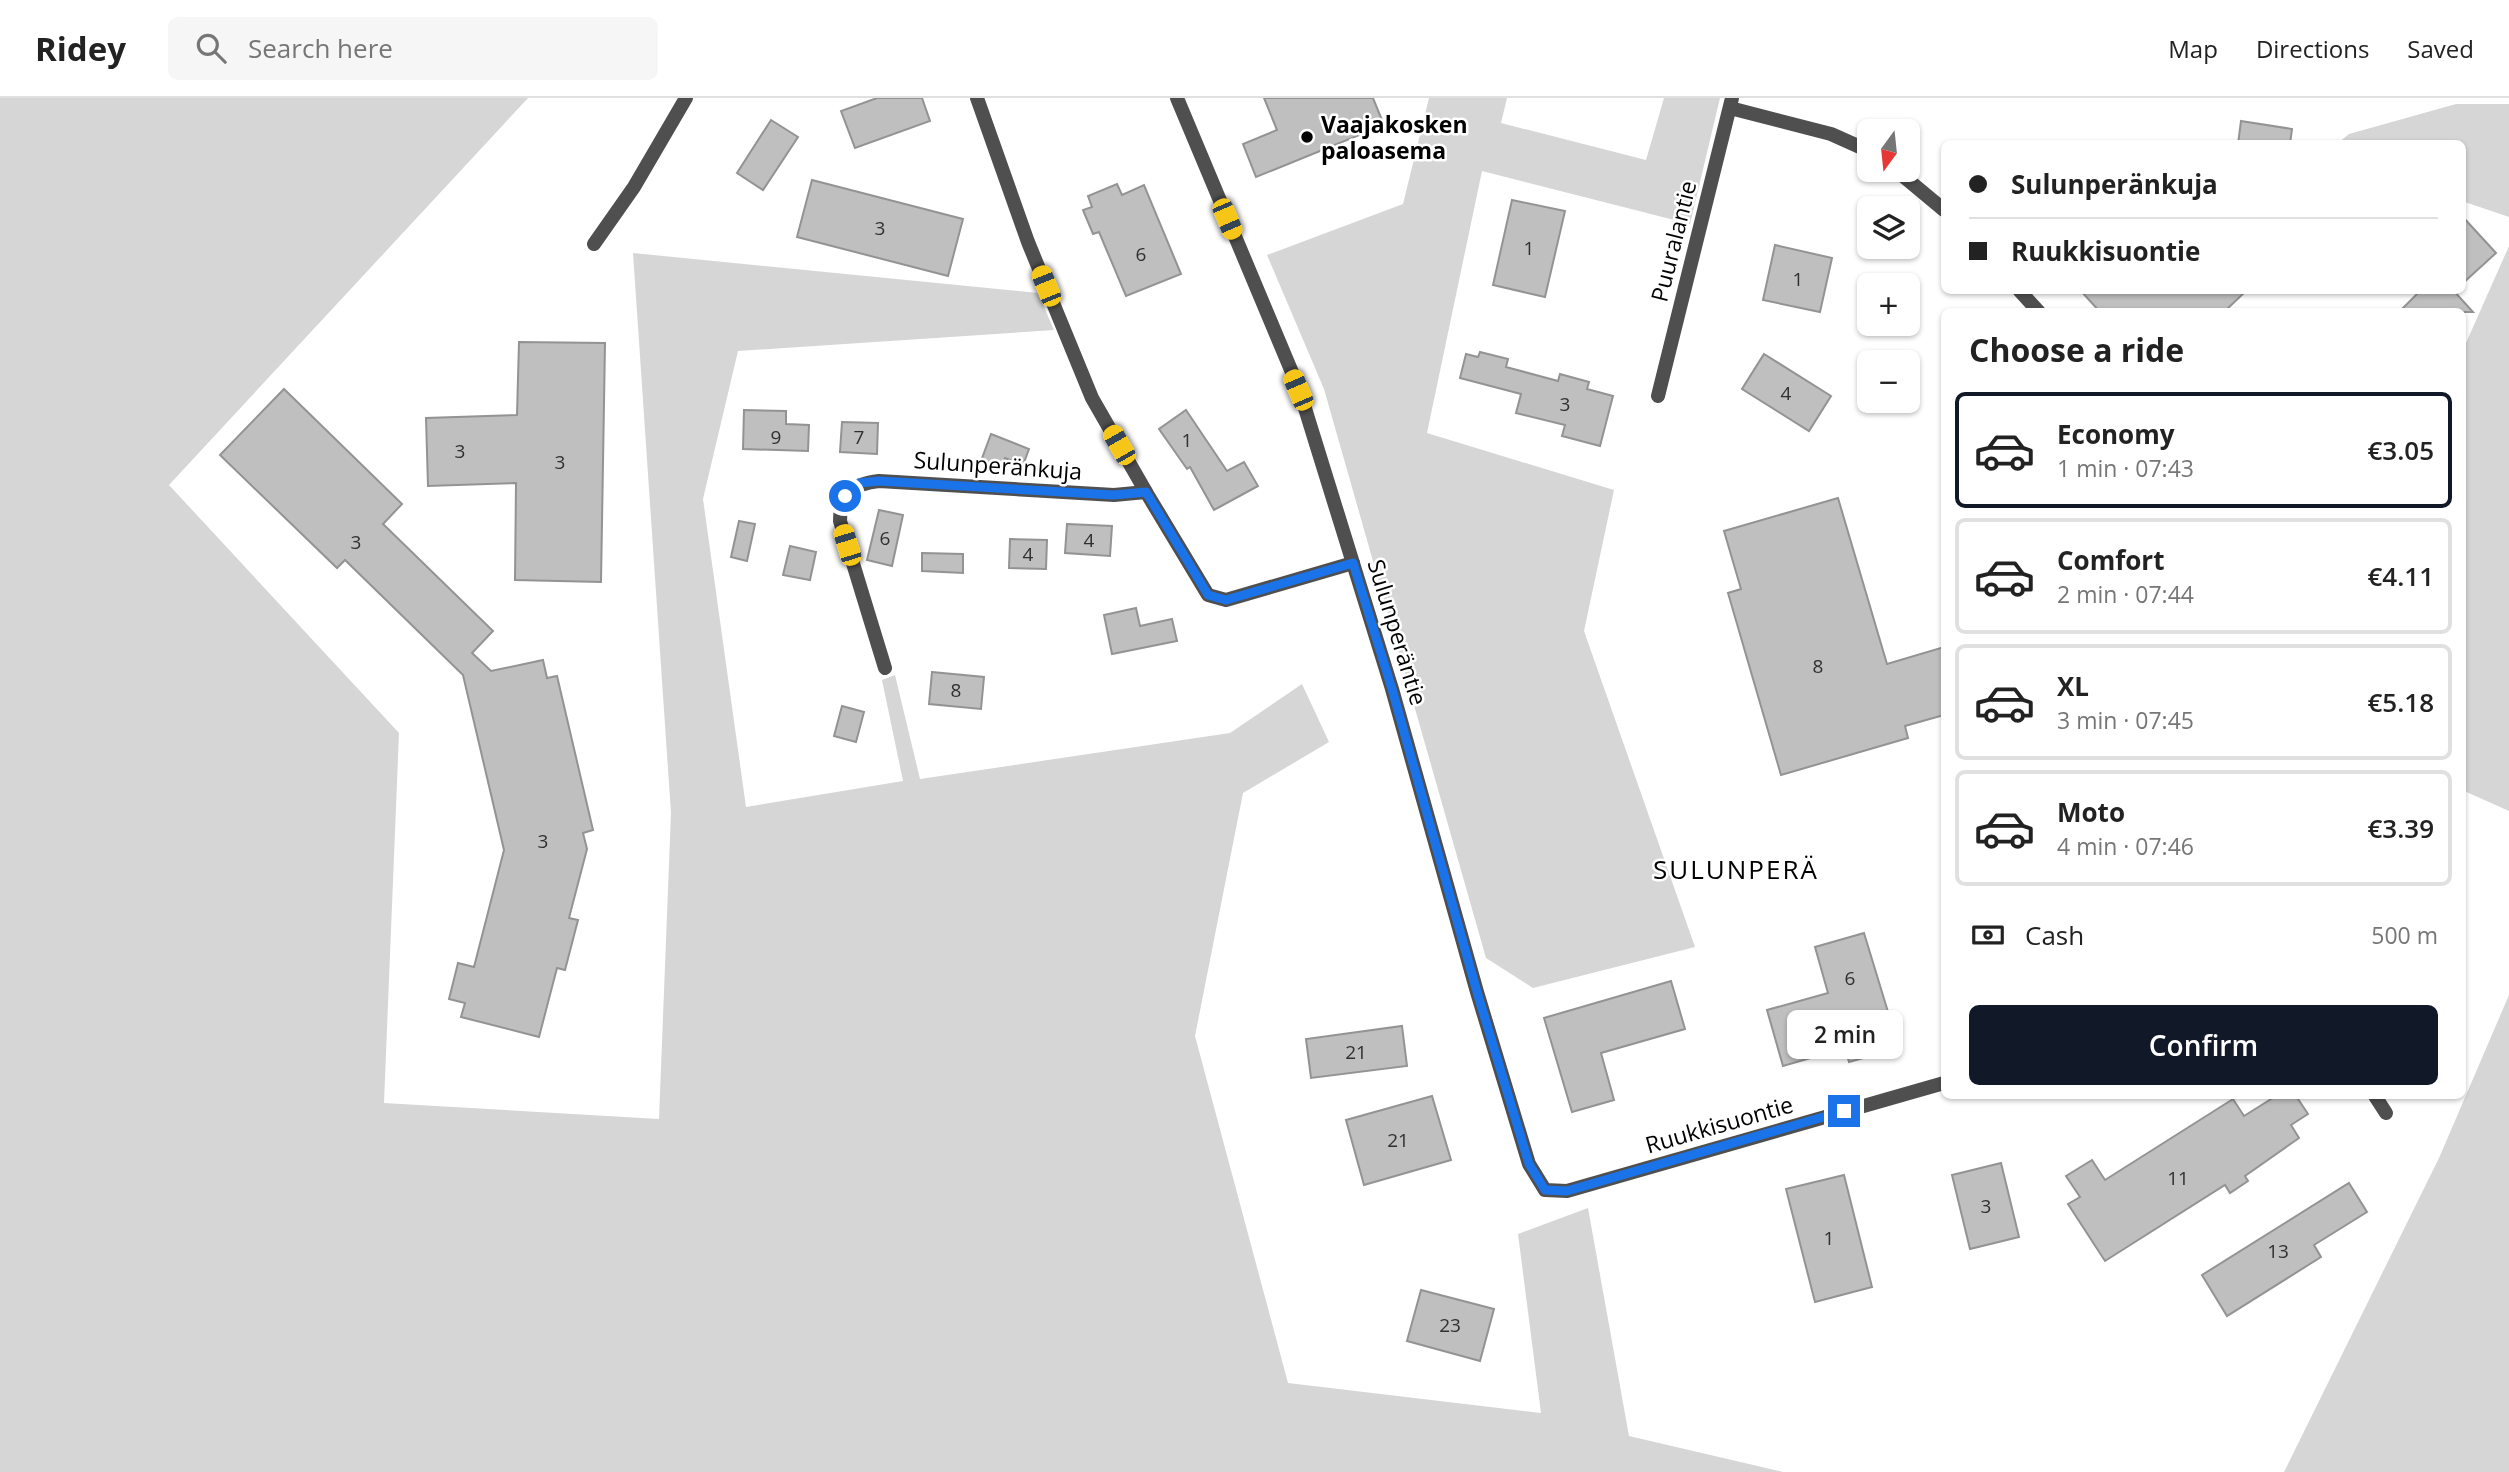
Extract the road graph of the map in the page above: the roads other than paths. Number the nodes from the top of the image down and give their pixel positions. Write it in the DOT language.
graph roads {
  1 [pos="686,98"];
  2 [pos="977,98"];
  3 [pos="1177,98"];
  4 [pos="1731,103"];
  5 [pos="1857,146"];
  6 [pos="1910,182"];
  7 [pos="1941,208"];
  8 [pos="594,244"];
  9 [pos="2023,294"];
  10 [pos="2036,308"];
  11 [pos="1658,396"];
  12 [pos="1146,492"];
  13 [pos="1353,563"];
  14 [pos="885,667"];
  15 [pos="1941,1084"];
  16 [pos="2377,1099"];
  17 [pos="2386,1113"];
  18 [pos="1545,1190"];
  1 -- 8 [label="street"];
  2 -- 12 [label="street"];
  3 -- 13 [label="street, Sulunperäntie"];
  4 -- 5 [label="street"];
  4 -- 11 [label="street, Puuralantie"];
  6 -- 7 [label="street"];
  9 -- 10 [label="street"];
  12 -- 13 [label="street"];
  12 -- 14 [label="street, Sulunperänkuja"];
  13 -- 18 [label="street, Sulunperäntie"];
  15 -- 18 [label="street, Ruukkisuontie"];
  16 -- 17 [label="street"];
}
